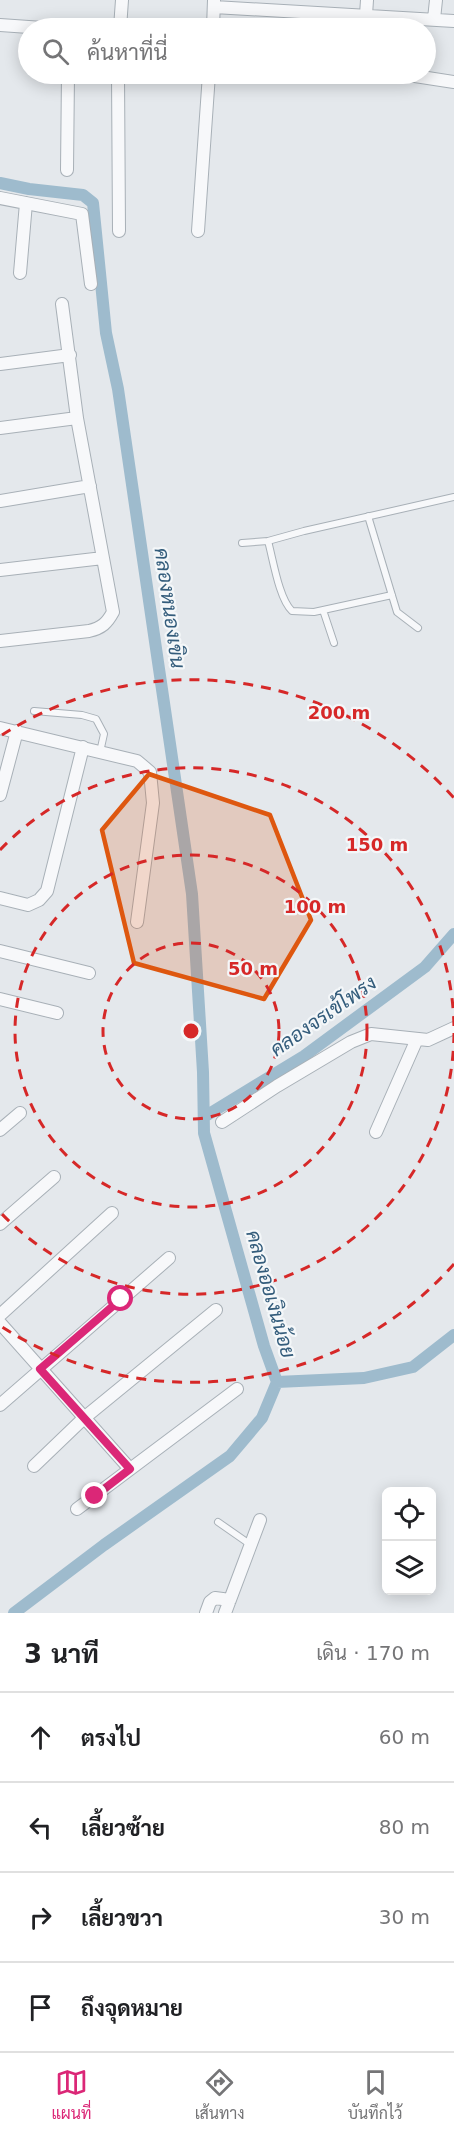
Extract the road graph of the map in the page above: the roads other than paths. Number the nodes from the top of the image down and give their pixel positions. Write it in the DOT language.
graph roads {
  1 [pos="122,0"];
  2 [pos="367,0"];
  3 [pos="436,0"];
  4 [pos="214,3"];
  5 [pos="290,5"];
  6 [pos="366,15"];
  7 [pos="121,18"];
  8 [pos="213,18"];
  9 [pos="417,18"];
  10 [pos="434,18"];
  11 [pos="436,19"];
  12 [pos="454,21"];
  13 [pos="0,25"];
  14 [pos="18,26"];
  15 [pos="436,79"];
  16 [pos="454,82"];
  17 [pos="68,84"];
  18 [pos="118,84"];
  19 [pos="208,84"];
  20 [pos="67,170"];
  21 [pos="0,198"];
  22 [pos="26,203"];
  23 [pos="119,231"];
  24 [pos="198,231"];
  25 [pos="20,273"];
  26 [pos="91,284"];
  27 [pos="62,303"];
  28 [pos="70,355"];
  29 [pos="0,364"];
  30 [pos="77,418"];
  31 [pos="0,428"];
  32 [pos="90,486"];
  33 [pos="454,497"];
  34 [pos="0,501"];
  35 [pos="368,516"];
  36 [pos="268,541"];
  37 [pos="242,543"];
  38 [pos="103,558"];
  39 [pos="0,570"];
  40 [pos="392,595"];
  41 [pos="323,610"];
  42 [pos="418,628"];
  43 [pos="0,640"];
  44 [pos="334,643"];
  45 [pos="34,711"];
  46 [pos="0,728"];
  47 [pos="17,731"];
  48 [pos="82,747"];
  49 [pos="100,752"];
  50 [pos="0,795"];
  51 [pos="0,898"];
  52 [pos="137,922"];
  53 [pos="0,951"];
  54 [pos="89,973"];
  55 [pos="0,999"];
  56 [pos="57,1013"];
  57 [pos="454,1028"];
  58 [pos="417,1039"];
  59 [pos="20,1113"];
  60 [pos="222,1122"];
  61 [pos="0,1130"];
  62 [pos="376,1132"];
  63 [pos="54,1178"];
  64 [pos="112,1213"];
  65 [pos="0,1224"];
  66 [pos="169,1258"];
  67 [pos="216,1310"];
  68 [pos="0,1315"];
  69 [pos="0,1323"];
  70 [pos="40,1369"];
  71 [pos="237,1389"];
  72 [pos="0,1405"];
  73 [pos="84,1418"];
  74 [pos="34,1466"];
  75 [pos="130,1469"];
  76 [pos="77,1509"];
  77 [pos="260,1521"];
  78 [pos="218,1522"];
  79 [pos="251,1545"];
  80 [pos="230,1600"];
  81 [pos="206,1613"];
  82 [pos="225,1613"];
  1 -- 7 [label="street"];
  2 -- 6 [label="street"];
  3 -- 10 [label="street"];
  4 -- 5 [label="street"];
  4 -- 8 [label="street"];
  5 -- 6 [label="street"];
  6 -- 9 [label="street"];
  11 -- 12 [label="street"];
  13 -- 14 [label="street"];
  15 -- 16 [label="street"];
  17 -- 20 [label="street"];
  18 -- 23 [label="street"];
  19 -- 24 [label="street"];
  21 -- 22 [label="street"];
  22 -- 25 [label="street"];
  22 -- 26 [label="street"];
  27 -- 28 [label="street"];
  28 -- 29 [label="street"];
  28 -- 30 [label="street"];
  30 -- 31 [label="street"];
  30 -- 32 [label="street"];
  32 -- 34 [label="street"];
  32 -- 38 [label="street"];
  33 -- 35 [label="lane"];
  35 -- 36 [label="lane"];
  35 -- 40 [label="lane"];
  36 -- 37 [label="lane"];
  36 -- 41 [label="lane"];
  38 -- 39 [label="street"];
  38 -- 43 [label="street"];
  40 -- 41 [label="lane"];
  40 -- 42 [label="lane"];
  41 -- 44 [label="lane"];
  45 -- 49 [label="lane"];
  46 -- 47 [label="street"];
  47 -- 48 [label="street"];
  47 -- 50 [label="street"];
  48 -- 49 [label="street"];
  48 -- 51 [label="street"];
  49 -- 52 [label="street"];
  53 -- 54 [label="street"];
  55 -- 56 [label="street"];
  57 -- 58 [label="street"];
  58 -- 60 [label="street"];
  58 -- 62 [label="street"];
  59 -- 61 [label="street"];
  63 -- 65 [label="street"];
  64 -- 68 [label="street"];
  66 -- 70 [label="street"];
  67 -- 73 [label="street"];
  69 -- 70 [label="street"];
  70 -- 72 [label="street"];
  70 -- 73 [label="street"];
  71 -- 75 [label="street"];
  73 -- 74 [label="street"];
  73 -- 75 [label="street"];
  75 -- 76 [label="street"];
  77 -- 79 [label="street"];
  78 -- 79 [label="lane"];
  79 -- 80 [label="street"];
  80 -- 81 [label="street"];
  80 -- 82 [label="street"];
}
